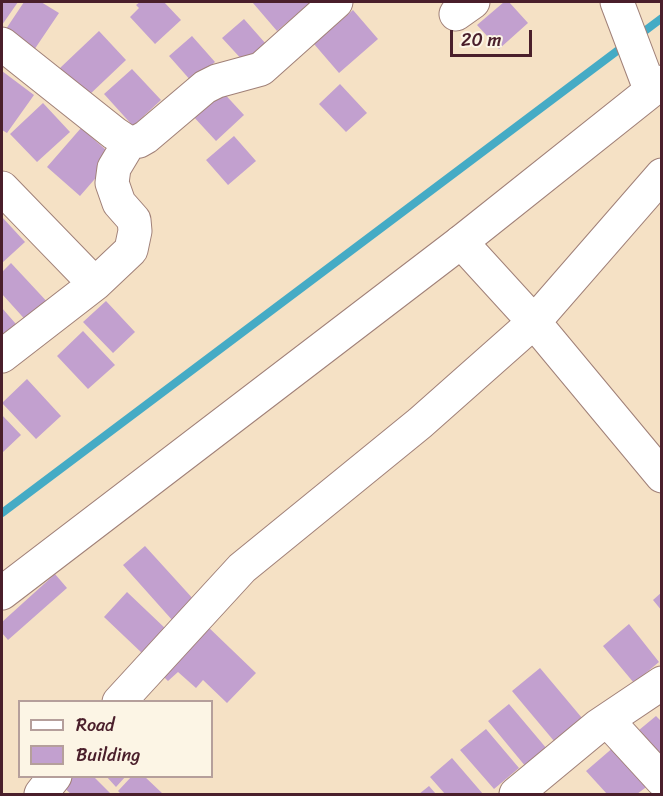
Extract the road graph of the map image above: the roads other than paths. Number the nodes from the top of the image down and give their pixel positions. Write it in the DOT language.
graph roads {
  1 [pos="336,2"];
  2 [pos="617,2"];
  3 [pos="2,44"];
  4 [pos="656,86"];
  5 [pos="129,143"];
  6 [pos="662,175"];
  7 [pos="3,192"];
  8 [pos="461,242"];
  9 [pos="96,284"];
  10 [pos="534,322"];
  11 [pos="2,356"];
  12 [pos="662,476"];
  13 [pos="2,593"];
  14 [pos="662,683"];
  15 [pos="121,700"];
  16 [pos="607,720"];
  17 [pos="54,778"];
  18 [pos="662,780"];
  19 [pos="41,795"];
  20 [pos="516,795"];
  1 -- 5 [label="street"];
  2 -- 4 [label="street"];
  3 -- 5 [label="street"];
  4 -- 8 [label="street"];
  5 -- 9 [label="street"];
  6 -- 10 [label="street"];
  7 -- 9 [label="street"];
  8 -- 10 [label="street"];
  8 -- 13 [label="street"];
  9 -- 11 [label="street"];
  10 -- 12 [label="street"];
  10 -- 15 [label="street"];
  14 -- 16 [label="street"];
  16 -- 18 [label="street"];
  16 -- 20 [label="street"];
  17 -- 19 [label="street"];
}
